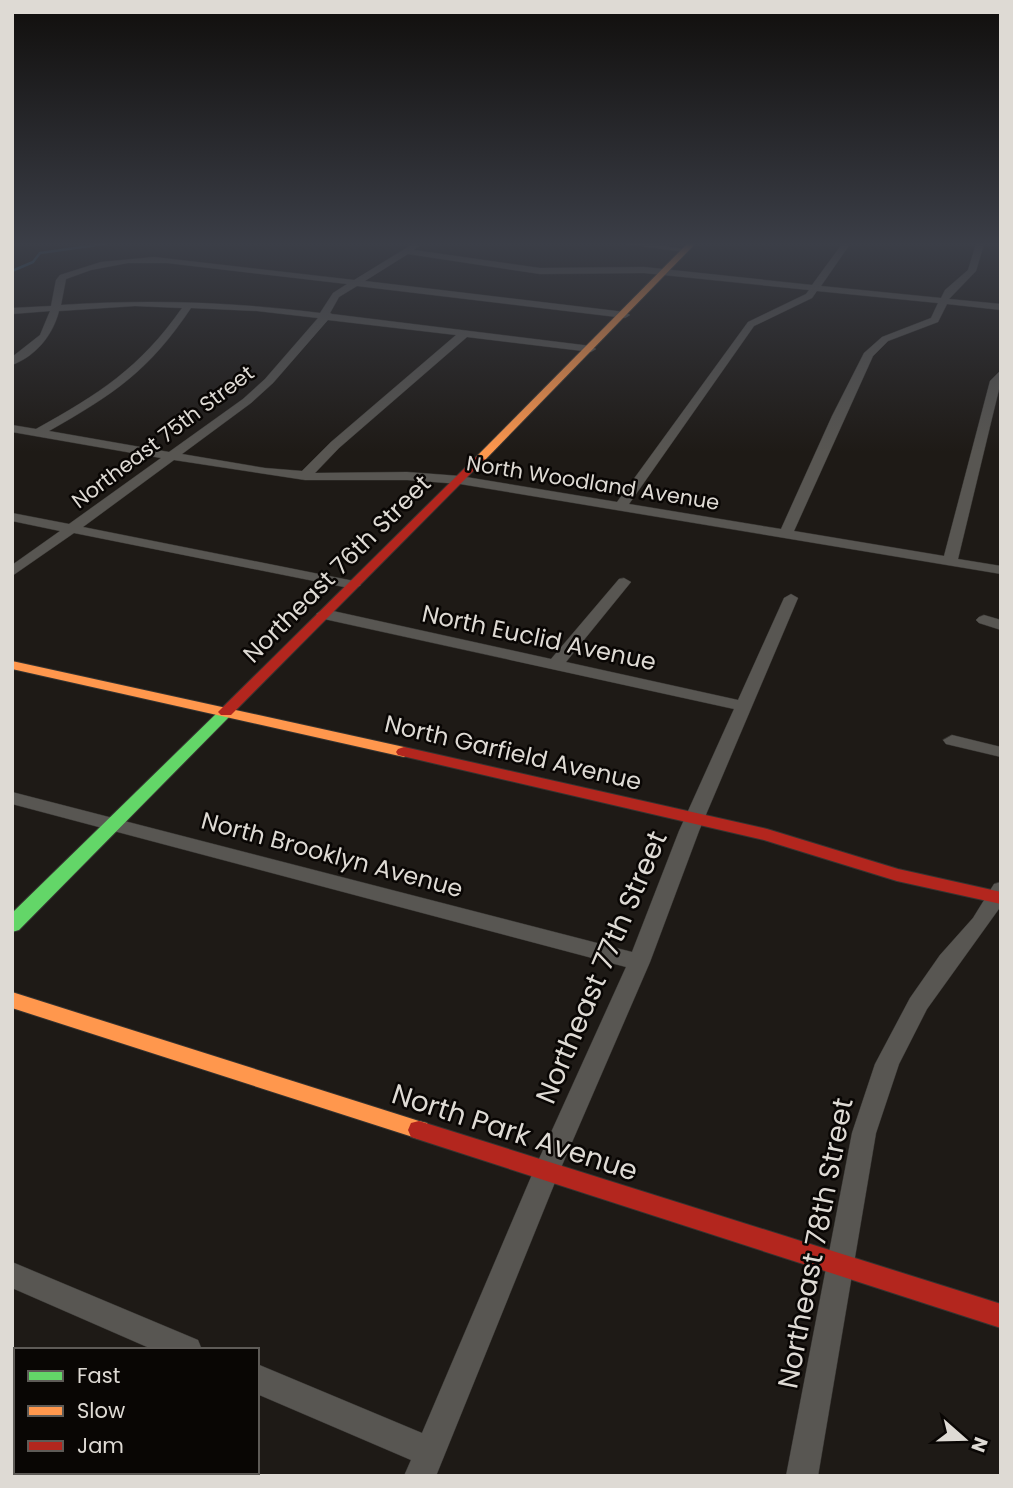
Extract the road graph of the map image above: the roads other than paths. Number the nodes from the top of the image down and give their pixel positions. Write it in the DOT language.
graph roads {
  1 [pos="56,313"];
  2 [pos="182,313"];
  3 [pos="308,313"];
  4 [pos="325,313"];
  5 [pos="612,313"];
  6 [pos="769,313"];
  7 [pos="938,313"];
  8 [pos="625,315"];
  9 [pos="328,316"];
  10 [pos="464,334"];
  11 [pos="591,349"];
  12 [pos="12,362"];
  13 [pos="1001,373"];
  14 [pos="12,428"];
  15 [pos="37,433"];
  16 [pos="173,456"];
  17 [pos="305,476"];
  18 [pos="460,480"];
  19 [pos="621,506"];
  20 [pos="12,517"];
  21 [pos="72,530"];
  22 [pos="786,534"];
  23 [pos="950,562"];
  24 [pos="1001,570"];
  25 [pos="12,572"];
  26 [pos="624,582"];
  27 [pos="354,585"];
  28 [pos="791,598"];
  29 [pos="324,614"];
  30 [pos="984,620"];
  31 [pos="1001,625"];
  32 [pos="12,665"];
  33 [pos="555,665"];
  34 [pos="744,706"];
  35 [pos="224,712"];
  36 [pos="952,740"];
  37 [pos="1001,752"];
  38 [pos="12,798"];
  39 [pos="695,818"];
  40 [pos="114,824"];
  41 [pos="999,895"];
  42 [pos="12,925"];
  43 [pos="639,962"];
  44 [pos="12,1000"];
  45 [pos="547,1170"];
  46 [pos="840,1265"];
  47 [pos="12,1275"];
  48 [pos="1001,1316"];
  49 [pos="183,1348"];
  50 [pos="259,1380"];
  51 [pos="425,1464"];
  52 [pos="802,1476"];
  1 -- 12 [label="street"];
  2 -- 15 [label="street"];
  3 -- 9 [label="street"];
  4 -- 9 [label="street, Northeast 75th Street"];
  5 -- 8 [label="street"];
  6 -- 19 [label="street"];
  7 -- 22 [label="street"];
  8 -- 11 [label="street, Northeast 76th Street"];
  9 -- 10 [label="street"];
  9 -- 16 [label="street, Northeast 75th Street"];
  10 -- 11 [label="street"];
  10 -- 17 [label="street"];
  11 -- 18 [label="street, Northeast 76th Street"];
  13 -- 23 [label="street"];
  14 -- 15 [label="street, North Woodland Avenue"];
  15 -- 16 [label="street, North Woodland Avenue"];
  16 -- 17 [label="street, North Woodland Avenue"];
  16 -- 21 [label="street, Northeast 75th Street"];
  17 -- 18 [label="street, North Woodland Avenue"];
  18 -- 19 [label="street, North Woodland Avenue"];
  18 -- 27 [label="street, Northeast 76th Street"];
  19 -- 22 [label="street, North Woodland Avenue"];
  20 -- 21 [label="street"];
  21 -- 25 [label="street, Northeast 75th Street"];
  21 -- 27 [label="street"];
  22 -- 23 [label="street, North Woodland Avenue"];
  23 -- 24 [label="street, North Woodland Avenue"];
  26 -- 33 [label="street"];
  27 -- 29 [label="street, Northeast 76th Street"];
  28 -- 34 [label="street, Northeast 77th Street"];
  29 -- 33 [label="street, North Euclid Avenue"];
  29 -- 35 [label="street, Northeast 76th Street"];
  30 -- 31 [label="street"];
  32 -- 35 [label="street, North Garfield Avenue"];
  33 -- 34 [label="street, North Euclid Avenue"];
  34 -- 39 [label="street, Northeast 77th Street"];
  35 -- 39 [label="street, North Garfield Avenue"];
  35 -- 40 [label="street, Northeast 76th Street"];
  36 -- 37 [label="street"];
  38 -- 40 [label="street, North Brooklyn Avenue"];
  39 -- 41 [label="street, North Garfield Avenue"];
  39 -- 43 [label="street, Northeast 77th Street"];
  40 -- 42 [label="street, Northeast 76th Street"];
  40 -- 43 [label="street, North Brooklyn Avenue"];
  41 -- 46 [label="street, Northeast 78th Street"];
  43 -- 45 [label="street, Northeast 77th Street"];
  44 -- 45 [label="street, North Park Avenue"];
  45 -- 46 [label="street, North Park Avenue"];
  45 -- 51 [label="street, Northeast 77th Street"];
  46 -- 48 [label="street, North Park Avenue"];
  46 -- 52 [label="street, Northeast 78th Street"];
  47 -- 49 [label="street"];
  50 -- 51 [label="street"];
}
